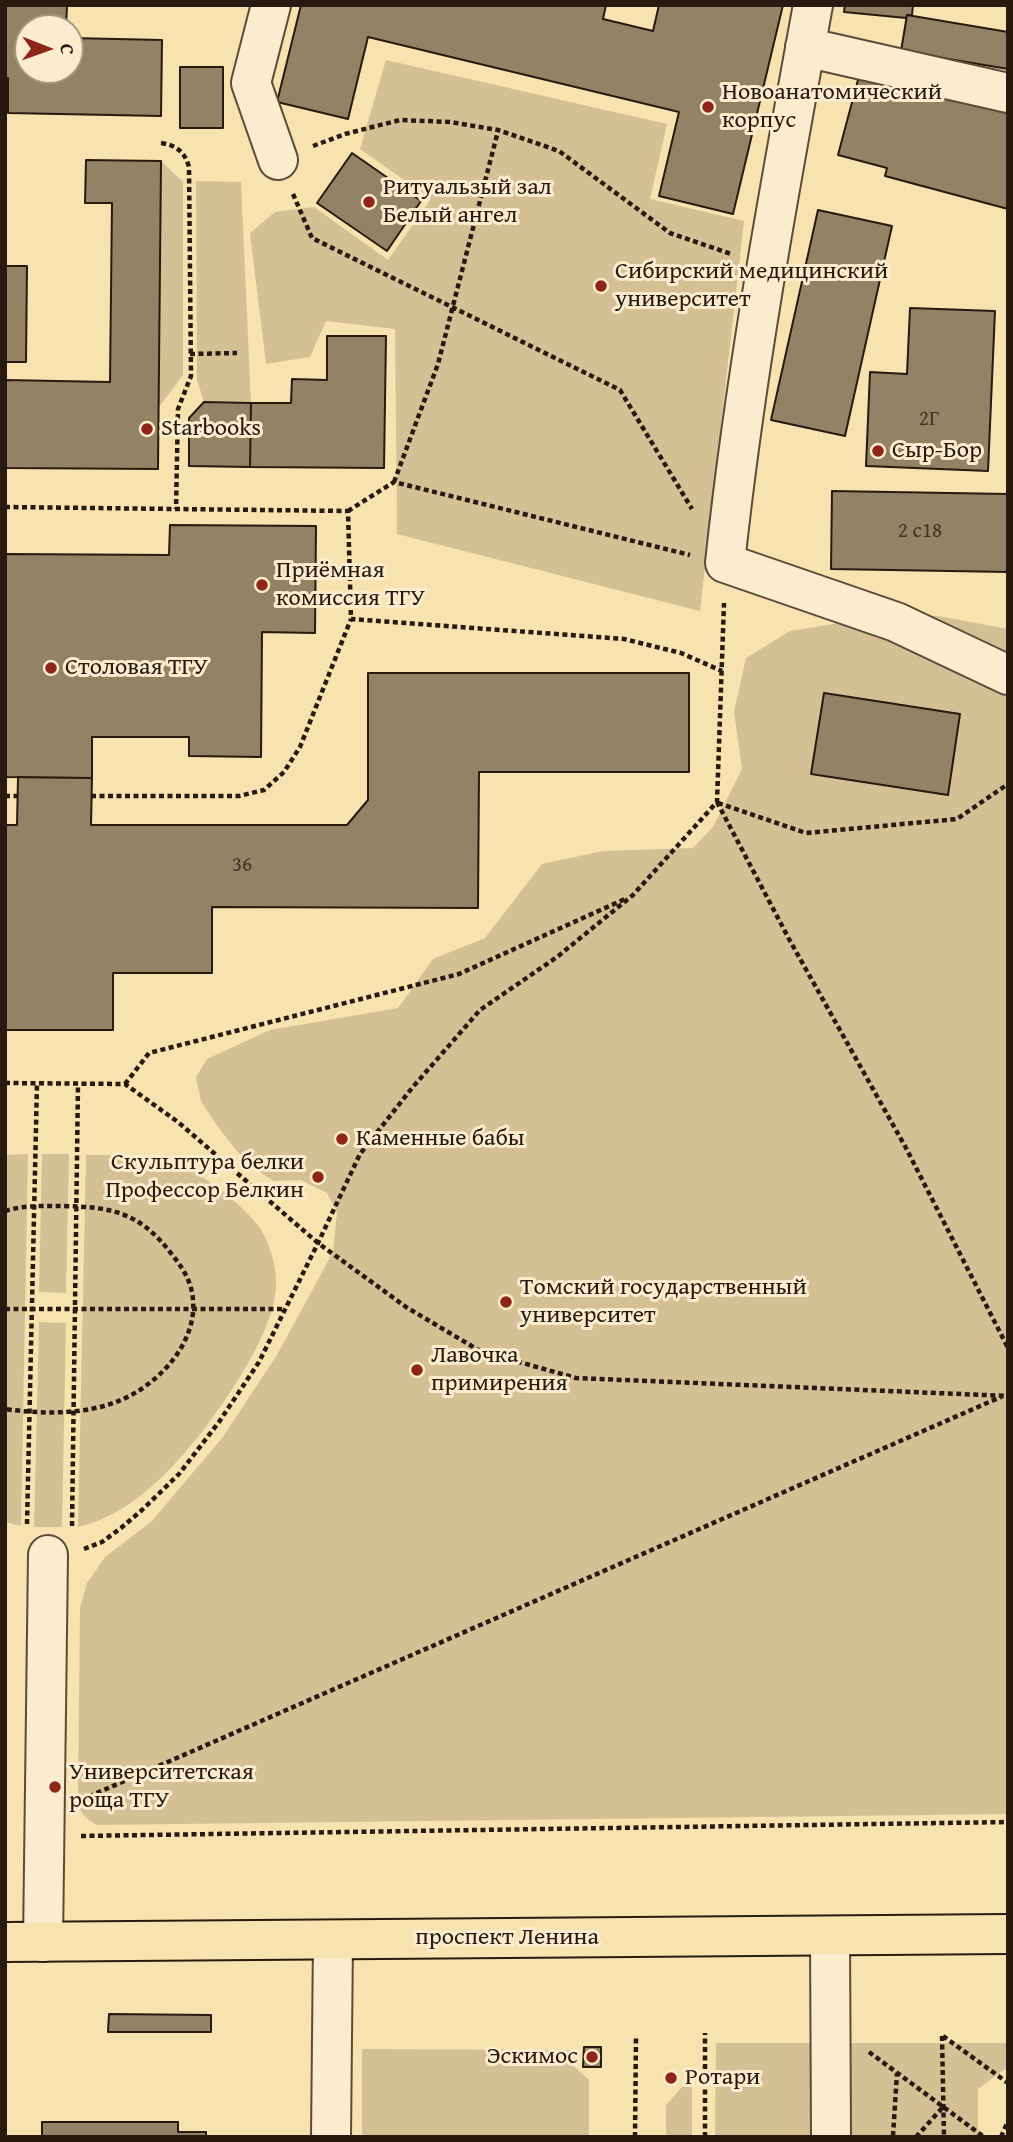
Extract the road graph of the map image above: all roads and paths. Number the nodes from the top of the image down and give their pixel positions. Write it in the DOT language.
graph roads {
  1 [pos="271,5"];
  2 [pos="813,5"];
  3 [pos="805,47"];
  4 [pos="1008,93"];
  5 [pos="498,131"];
  6 [pos="161,143"];
  7 [pos="278,160"];
  8 [pos="766,261"];
  9 [pos="453,307"];
  10 [pos="237,352"];
  11 [pos="190,354"];
  12 [pos="394,482"];
  13 [pos="5,507"];
  14 [pos="176,509"];
  15 [pos="348,511"];
  16 [pos="725,563"];
  17 [pos="351,619"];
  18 [pos="722,671"];
  19 [pos="1008,676"];
  20 [pos="1008,784"];
  21 [pos="5,796"];
  22 [pos="17,796"];
  23 [pos="91,796"];
  24 [pos="717,802"];
  25 [pos="633,895"];
  26 [pos="5,1083"];
  27 [pos="37,1083"];
  28 [pos="78,1083"];
  29 [pos="125,1084"];
  30 [pos="34,1206"];
  31 [pos="76,1206"];
  32 [pos="5,1210"];
  33 [pos="318,1243"];
  34 [pos="5,1309"];
  35 [pos="31,1309"];
  36 [pos="75,1309"];
  37 [pos="193,1309"];
  38 [pos="285,1309"];
  39 [pos="1008,1348"];
  40 [pos="1006,1396"];
  41 [pos="5,1409"];
  42 [pos="73,1411"];
  43 [pos="30,1412"];
  44 [pos="49,1536"];
  45 [pos="80,1800"];
  46 [pos="1008,1822"];
  47 [pos="81,1836"];
  48 [pos="1008,1934"];
  49 [pos="831,1936"];
  50 [pos="333,1940"];
  51 [pos="5,1942"];
  52 [pos="43,1942"];
  53 [pos="705,2034"];
  54 [pos="636,2035"];
  55 [pos="866,2050"];
  56 [pos="897,2072"];
  57 [pos="1008,2083"];
  58 [pos="944,2107"];
  59 [pos="1008,2122"];
  60 [pos="331,2137"];
  61 [pos="635,2137"];
  62 [pos="705,2137"];
  63 [pos="831,2137"];
  64 [pos="892,2137"];
  65 [pos="916,2137"];
  66 [pos="944,2137"];
  67 [pos="984,2137"];
  68 [pos="1001,2137"];
  1 -- 7 [label="lane"];
  2 -- 3 [label="lane"];
  3 -- 4 [label="lane"];
  3 -- 8 [label="lane"];
  5 -- 7 [label="path"];
  5 -- 8 [label="path"];
  5 -- 9 [label="path"];
  6 -- 11 [label="path"];
  7 -- 9 [label="path"];
  8 -- 16 [label="lane"];
  9 -- 12 [label="path"];
  9 -- 16 [label="path"];
  10 -- 11 [label="path"];
  11 -- 14 [label="path"];
  12 -- 15 [label="path"];
  12 -- 16 [label="path"];
  13 -- 14 [label="path"];
  14 -- 15 [label="path"];
  15 -- 17 [label="path"];
  16 -- 18 [label="path"];
  16 -- 19 [label="lane"];
  17 -- 18 [label="path"];
  17 -- 23 [label="path"];
  18 -- 24 [label="path"];
  20 -- 24 [label="path"];
  21 -- 22 [label="path"];
  24 -- 25 [label="path"];
  24 -- 39 [label="path"];
  25 -- 29 [label="path"];
  25 -- 33 [label="path"];
  26 -- 27 [label="path"];
  27 -- 28 [label="path"];
  27 -- 30 [label="path"];
  28 -- 29 [label="path"];
  28 -- 31 [label="path"];
  29 -- 33 [label="path"];
  30 -- 31 [label="path"];
  30 -- 32 [label="path"];
  30 -- 35 [label="path"];
  31 -- 36 [label="path"];
  31 -- 37 [label="path"];
  33 -- 38 [label="path"];
  33 -- 40 [label="path"];
  34 -- 35 [label="path"];
  35 -- 36 [label="path"];
  35 -- 43 [label="path"];
  36 -- 37 [label="path"];
  36 -- 42 [label="path"];
  37 -- 38 [label="path"];
  37 -- 42 [label="path"];
  38 -- 44 [label="path"];
  40 -- 45 [label="path"];
  41 -- 43 [label="path"];
  42 -- 43 [label="path"];
  42 -- 44 [label="path"];
  43 -- 44 [label="path"];
  44 -- 52 [label="lane"];
  46 -- 47 [label="path"];
  48 -- 49 [label="main road, проспект Ленина"];
  49 -- 50 [label="main road, проспект Ленина"];
  49 -- 63 [label="lane"];
  50 -- 52 [label="main road, проспект Ленина"];
  50 -- 60 [label="lane"];
  51 -- 52 [label="main road, проспект Ленина"];
  53 -- 62 [label="path"];
  54 -- 61 [label="path"];
  55 -- 56 [label="path"];
  56 -- 58 [label="path"];
  56 -- 64 [label="path"];
  57 -- 58 [label="path"];
  58 -- 65 [label="path"];
  58 -- 66 [label="path"];
  58 -- 67 [label="path"];
  59 -- 68 [label="path"];
}
